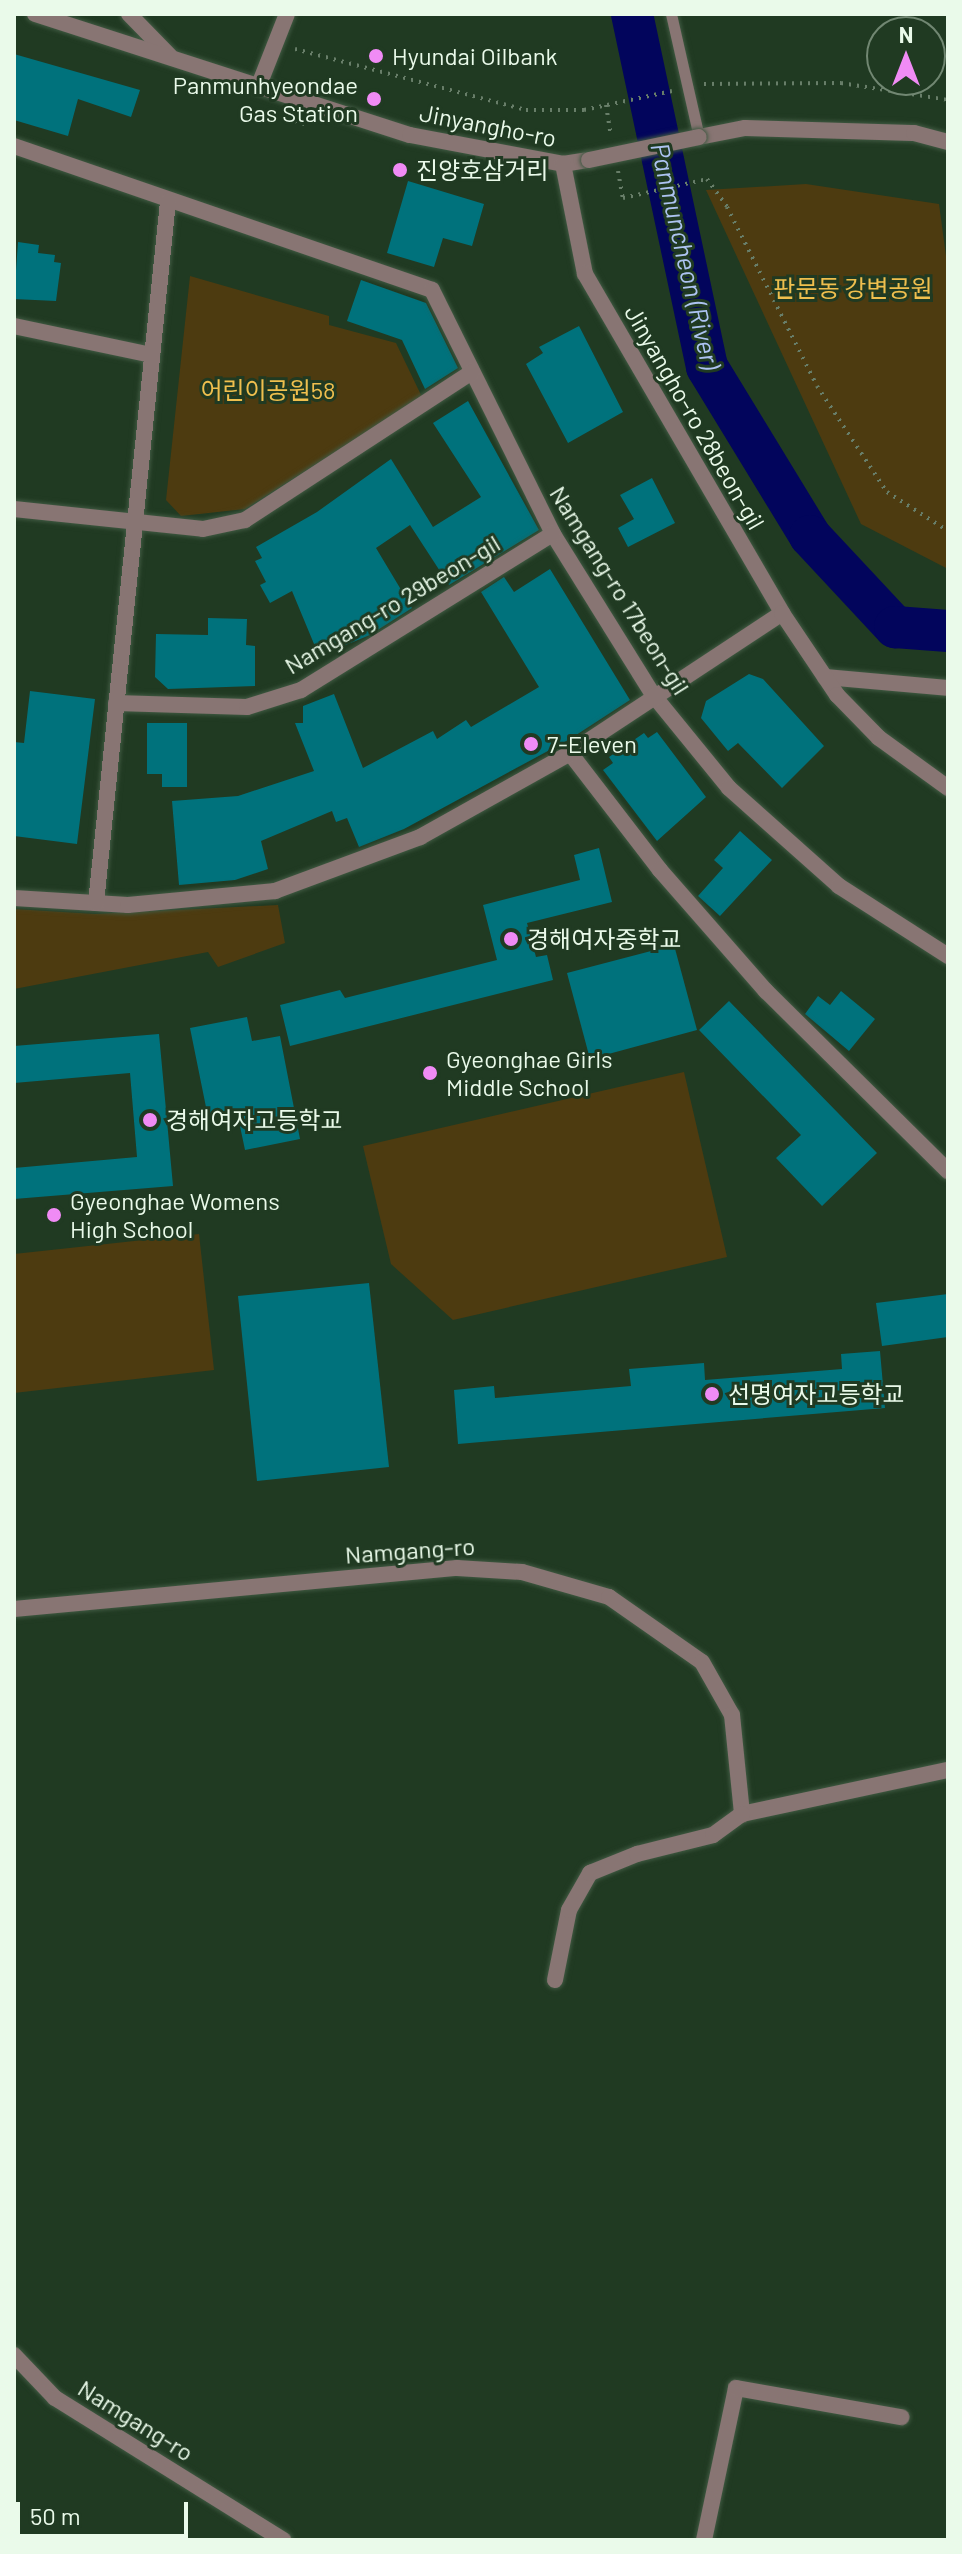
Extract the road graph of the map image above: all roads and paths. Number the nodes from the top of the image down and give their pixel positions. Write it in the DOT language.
graph roads {
  1 [pos="35,14"];
  2 [pos="129,14"];
  3 [pos="287,14"];
  4 [pos="671,14"];
  5 [pos="276,43"];
  6 [pos="170,56"];
  7 [pos="259,85"];
  8 [pos="687,87"];
  9 [pos="948,100"];
  10 [pos="699,137"];
  11 [pos="948,142"];
  12 [pos="14,146"];
  13 [pos="563,164"];
  14 [pos="623,198"];
  15 [pos="168,202"];
  16 [pos="14,326"];
  17 [pos="152,355"];
  18 [pos="472,372"];
  19 [pos="14,509"];
  20 [pos="134,523"];
  21 [pos="948,531"];
  22 [pos="553,534"];
  23 [pos="782,613"];
  24 [pos="825,677"];
  25 [pos="948,688"];
  26 [pos="654,696"];
  27 [pos="116,703"];
  28 [pos="570,753"];
  29 [pos="948,788"];
  30 [pos="14,898"];
  31 [pos="96,903"];
  32 [pos="948,956"];
  33 [pos="948,1171"];
  34 [pos="14,1609"];
  35 [pos="948,1770"];
  36 [pos="742,1814"];
  37 [pos="555,1980"];
  38 [pos="14,2355"];
  39 [pos="901,2417"];
  40 [pos="283,2540"];
  41 [pos="704,2540"];
  1 -- 6 [label="street, Jinyangho-ro"];
  2 -- 6 [label="street, Jinyangho-ro"];
  3 -- 5 [label="street"];
  4 -- 8 [label="lane"];
  5 -- 7 [label="street"];
  5 -- 8 [label="path"];
  6 -- 7 [label="street, Jinyangho-ro"];
  7 -- 13 [label="street, Jinyangho-ro"];
  8 -- 9 [label="path"];
  8 -- 10 [label="lane"];
  10 -- 11 [label="street, Jinyangho-ro"];
  10 -- 13 [label="street, Jinyangho-ro, bridge"];
  12 -- 15 [label="street, Namgang-ro 17beon-gil"];
  13 -- 23 [label="street, Jinyangho-ro 28beon-gil"];
  14 -- 21 [label="path"];
  15 -- 17 [label="street"];
  15 -- 18 [label="street, Namgang-ro 17beon-gil"];
  16 -- 17 [label="street"];
  17 -- 20 [label="street"];
  18 -- 20 [label="street"];
  18 -- 22 [label="street, Namgang-ro 17beon-gil"];
  19 -- 20 [label="street"];
  20 -- 27 [label="street"];
  22 -- 26 [label="street, Namgang-ro 17beon-gil"];
  22 -- 27 [label="street, Namgang-ro 29beon-gil"];
  23 -- 24 [label="street, Jinyangho-ro 28beon-gil"];
  23 -- 26 [label="street"];
  24 -- 25 [label="street"];
  24 -- 29 [label="street, Jinyangho-ro 28beon-gil"];
  26 -- 28 [label="street"];
  26 -- 32 [label="street, Namgang-ro 17beon-gil"];
  27 -- 31 [label="street"];
  28 -- 31 [label="street"];
  28 -- 33 [label="street"];
  30 -- 31 [label="street"];
  34 -- 36 [label="street, Namgang-ro"];
  35 -- 36 [label="street"];
  36 -- 37 [label="street"];
  38 -- 40 [label="street, Namgang-ro"];
  39 -- 41 [label="street"];
}
